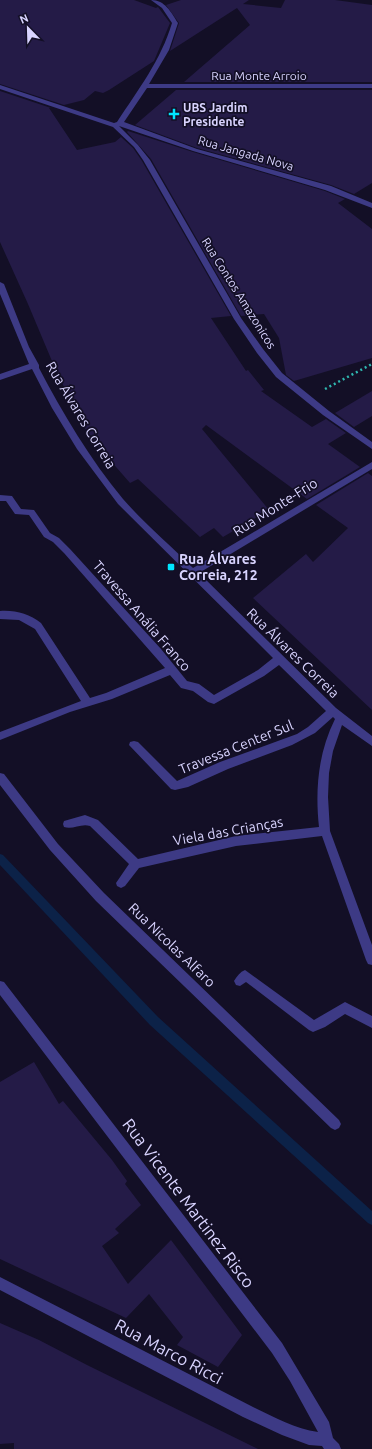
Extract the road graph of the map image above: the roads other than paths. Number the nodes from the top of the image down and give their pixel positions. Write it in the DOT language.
graph roads {
  1 [pos="154,0"];
  2 [pos="146,86"];
  3 [pos="372,86"];
  4 [pos="0,87"];
  5 [pos="118,124"];
  6 [pos="372,206"];
  7 [pos="0,284"];
  8 [pos="35,365"];
  9 [pos="0,377"];
  10 [pos="372,446"];
  11 [pos="372,465"];
  12 [pos="0,498"];
  13 [pos="192,574"];
  14 [pos="0,615"];
  15 [pos="279,659"];
  16 [pos="172,670"];
  17 [pos="88,703"];
  18 [pos="337,714"];
  19 [pos="0,736"];
  20 [pos="372,742"];
  21 [pos="134,746"];
  22 [pos="0,777"];
  23 [pos="68,824"];
  24 [pos="326,832"];
  25 [pos="136,864"];
  26 [pos="121,883"];
  27 [pos="372,960"];
  28 [pos="240,980"];
  29 [pos="0,986"];
  30 [pos="372,1022"];
  31 [pos="335,1124"];
  32 [pos="0,1283"];
  33 [pos="330,1444"];
  1 -- 2 [label="street"];
  2 -- 3 [label="street, Rua Monte Arroio"];
  2 -- 5 [label="street"];
  4 -- 5 [label="street, Rua Jangada Nova"];
  5 -- 6 [label="street, Rua Jangada Nova"];
  5 -- 10 [label="street, Rua Contos Amazonicos"];
  7 -- 8 [label="street, Rua Álvares Correia"];
  8 -- 9 [label="street"];
  8 -- 13 [label="street, Rua Álvares Correia"];
  11 -- 13 [label="street, Rua Monte-Frio"];
  12 -- 16 [label="street, Travessa Anália Franco"];
  13 -- 15 [label="street, Rua Álvares Correia"];
  14 -- 17 [label="street"];
  15 -- 16 [label="street, Travessa Anália Franco"];
  15 -- 18 [label="street, Rua Álvares Correia"];
  16 -- 17 [label="street"];
  17 -- 19 [label="street"];
  18 -- 20 [label="street, Rua Álvares Correia"];
  18 -- 21 [label="street, Travessa Center Sul"];
  18 -- 24 [label="street"];
  22 -- 31 [label="street, Rua Nicolas Alfaro"];
  23 -- 25 [label="street"];
  24 -- 25 [label="street, Viela das Crianças"];
  24 -- 27 [label="street"];
  25 -- 26 [label="street"];
  28 -- 30 [label="street"];
  29 -- 33 [label="street, Rua Vicente Martinez Risco"];
  32 -- 33 [label="street, Rua Marco Ricci"];
}
